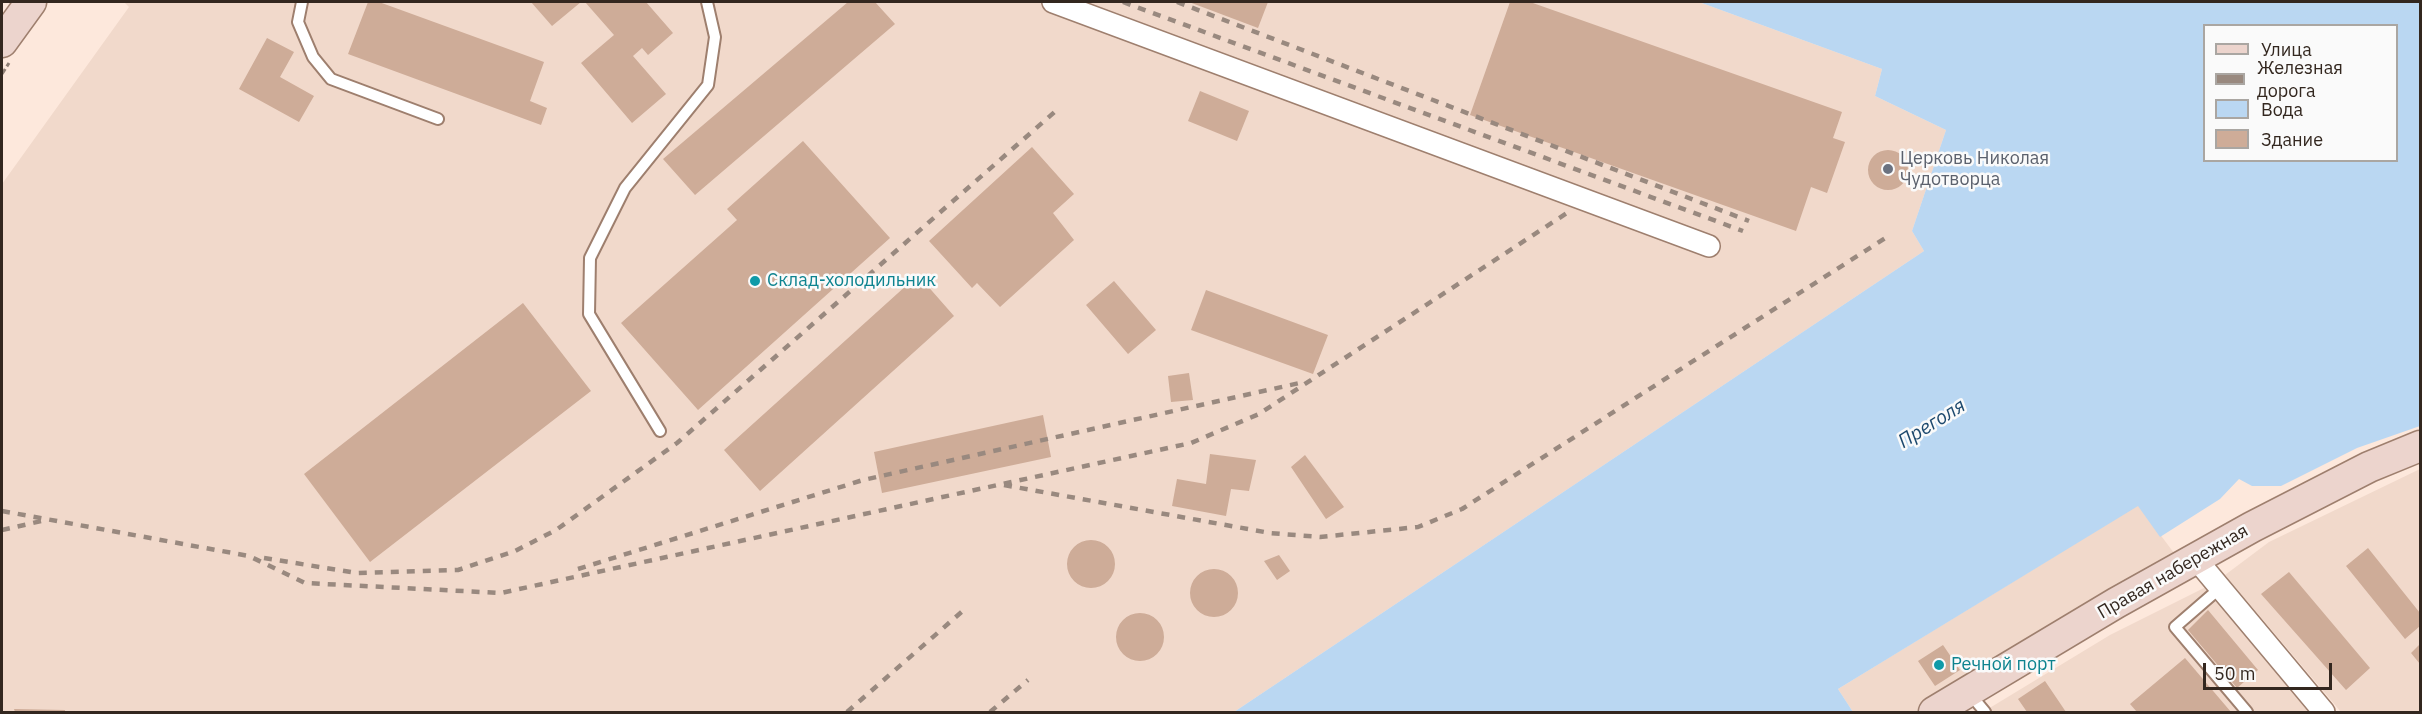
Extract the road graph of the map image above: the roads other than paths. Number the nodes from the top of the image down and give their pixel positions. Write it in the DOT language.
graph roads {
  1 [pos="31,2"];
  2 [pos="302,2"];
  3 [pos="707,2"];
  4 [pos="1053,2"];
  5 [pos="2,42"];
  6 [pos="438,118"];
  7 [pos="1709,246"];
  8 [pos="660,431"];
  9 [pos="2421,446"];
  10 [pos="2196,559"];
  11 [pos="2220,588"];
  12 [pos="1976,702"];
  13 [pos="1934,712"];
  14 [pos="2247,712"];
  15 [pos="2324,712"];
  1 -- 5 [label="main road"];
  2 -- 6 [label="lane"];
  3 -- 8 [label="lane"];
  4 -- 7 [label="street"];
  9 -- 10 [label="main road, Правая набережная"];
  10 -- 11 [label="street"];
  10 -- 12 [label="main road, Правая набережная"];
  11 -- 14 [label="lane"];
  11 -- 15 [label="street"];
  12 -- 13 [label="main road, Правая набережная"];
}
